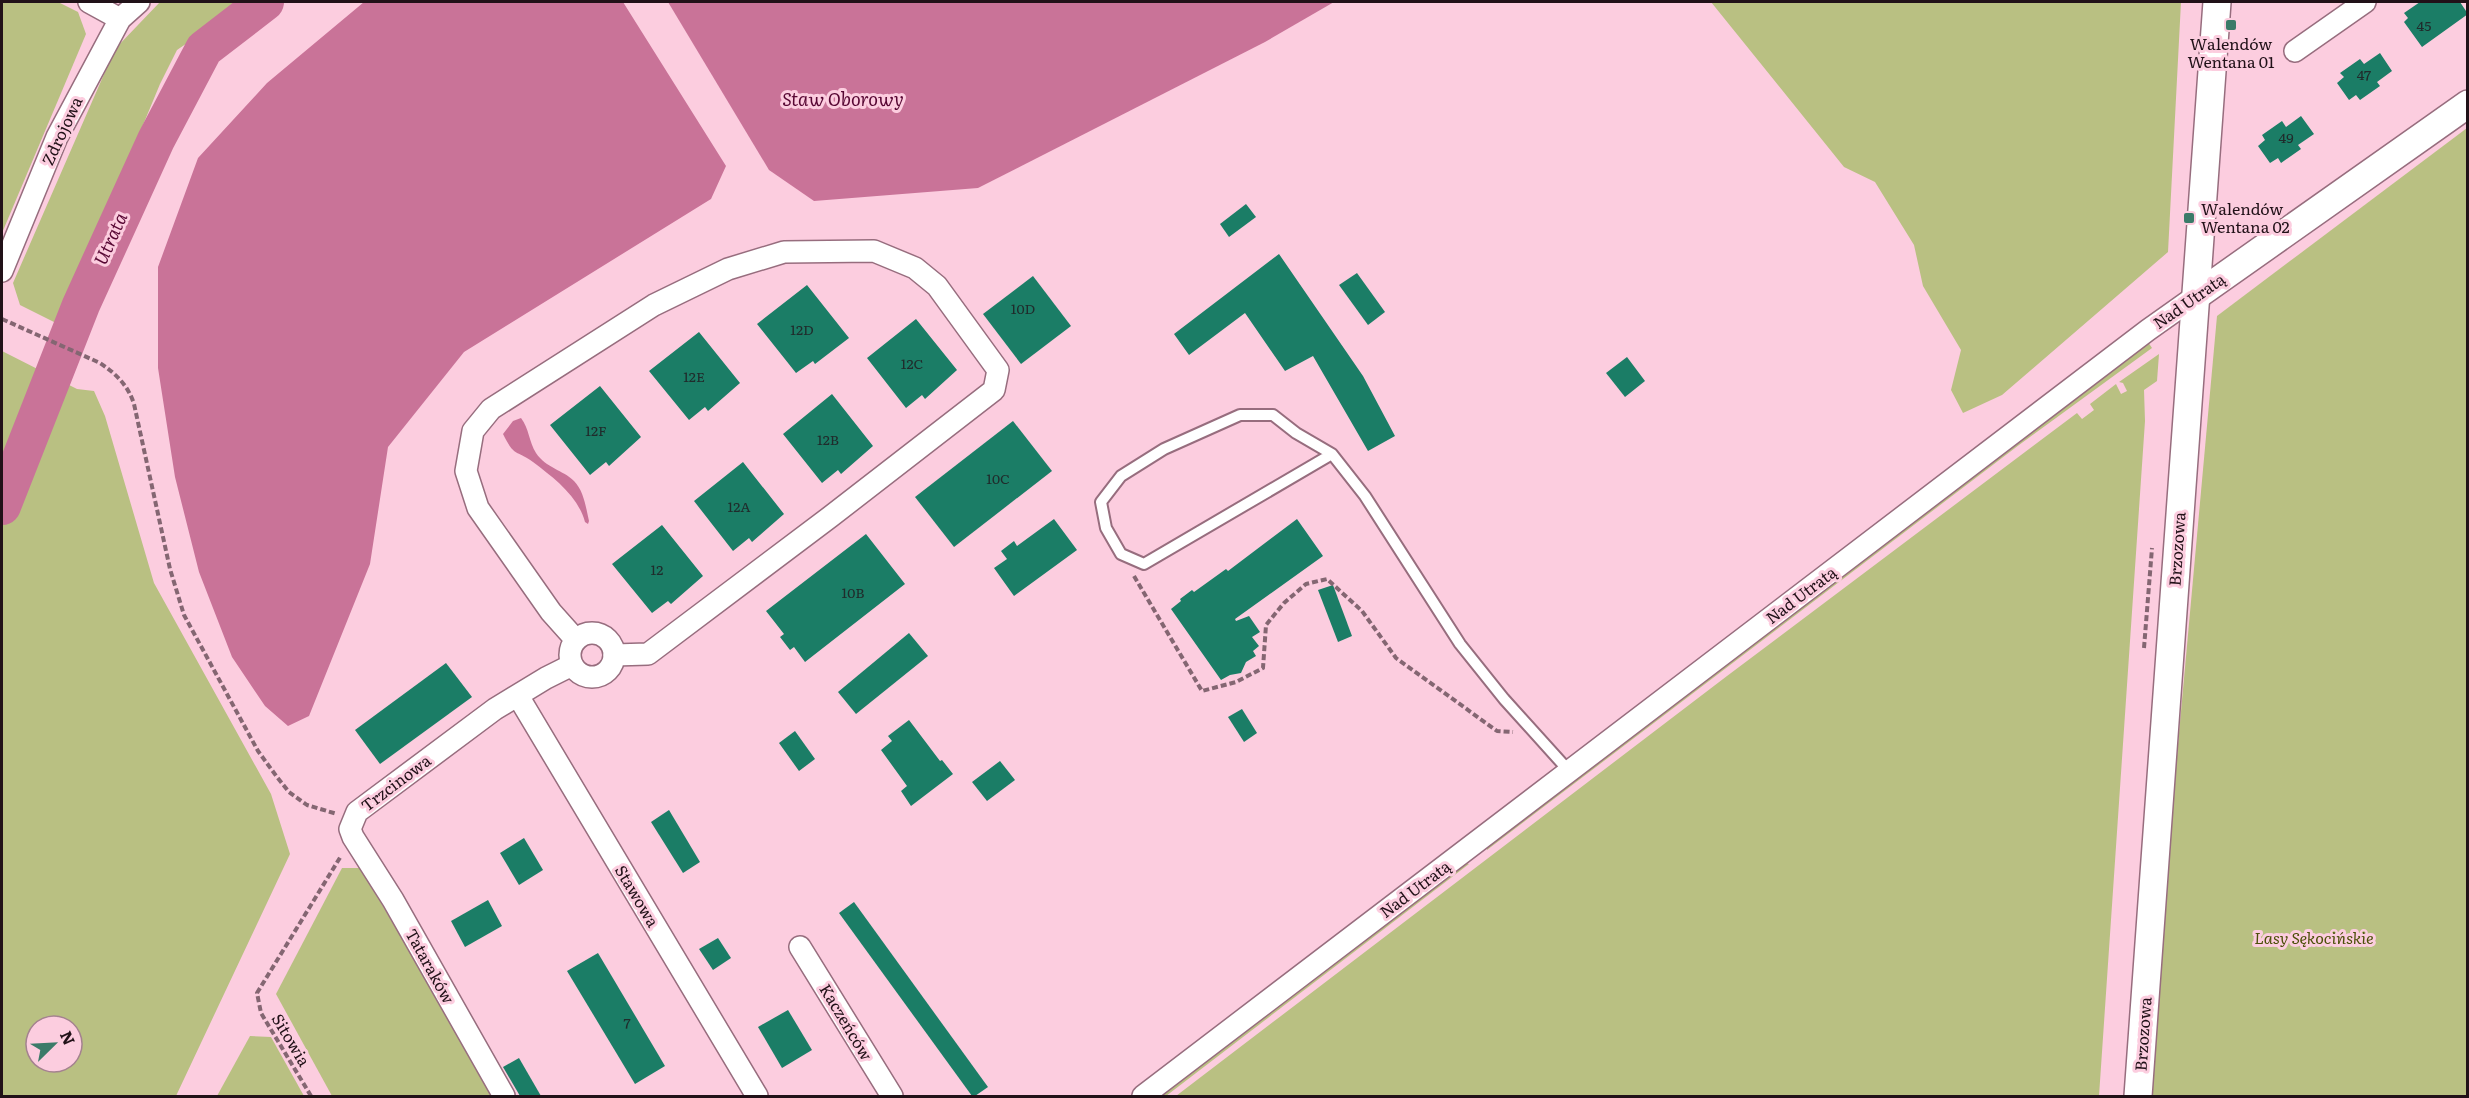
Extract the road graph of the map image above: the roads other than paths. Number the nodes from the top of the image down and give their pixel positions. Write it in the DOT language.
graph roads {
  1 [pos="88,2"];
  2 [pos="139,2"];
  3 [pos="2217,2"];
  4 [pos="2365,2"];
  5 [pos="120,19"];
  6 [pos="2295,51"];
  7 [pos="2468,104"];
  8 [pos="2,271"];
  9 [pos="2196,296"];
  10 [pos="1332,454"];
  11 [pos="576,640"];
  12 [pos="614,655"];
  13 [pos="572,665"];
  14 [pos="518,696"];
  15 [pos="1569,771"];
  16 [pos="353,837"];
  17 [pos="800,947"];
  18 [pos="504,1096"];
  19 [pos="757,1096"];
  20 [pos="892,1096"];
  21 [pos="1143,1096"];
  22 [pos="2138,1096"];
  1 -- 5 [label="street"];
  2 -- 5 [label="street, Zdrojowa"];
  3 -- 9 [label="street, Brzozowa"];
  4 -- 6 [label="street"];
  5 -- 8 [label="street, Zdrojowa"];
  7 -- 9 [label="street, Nad Utratą"];
  9 -- 15 [label="street, Nad Utratą"];
  9 -- 22 [label="street, Brzozowa"];
  10 -- 10 [label="lane"];
  10 -- 15 [label="lane"];
  11 -- 12 [label="street"];
  11 -- 12 [label="street"];
  11 -- 13 [label="street"];
  12 -- 13 [label="street"];
  13 -- 14 [label="street, Trzcinowa"];
  14 -- 16 [label="street, Trzcinowa"];
  14 -- 19 [label="street, Stawowa"];
  15 -- 21 [label="street, Nad Utratą"];
  16 -- 18 [label="street, Tataraków"];
  17 -- 20 [label="street, Kaczeńców"];
}
